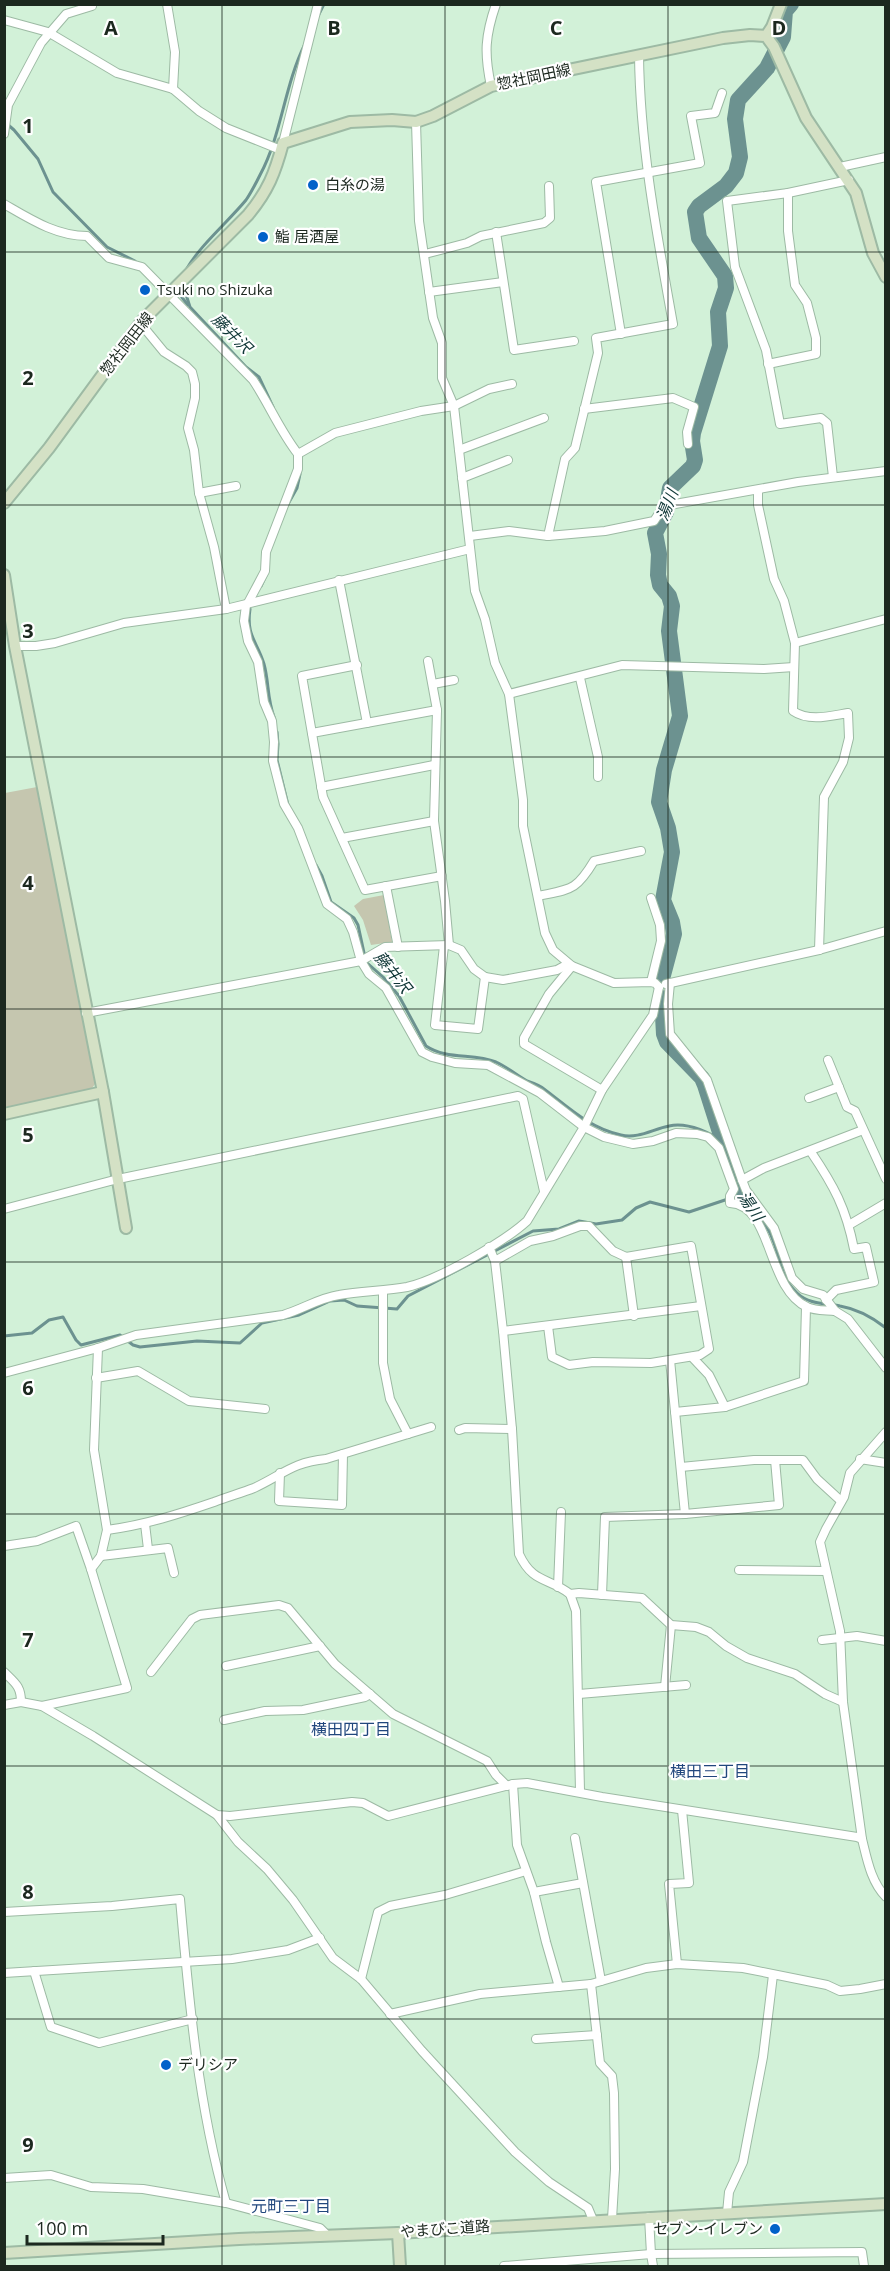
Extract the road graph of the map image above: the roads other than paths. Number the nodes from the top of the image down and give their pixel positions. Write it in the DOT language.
graph roads {
  1 [pos="167,4"];
  2 [pos="318,4"];
  3 [pos="496,4"];
  4 [pos="781,4"];
  5 [pos="92,6"];
  6 [pos="4,20"];
  7 [pos="48,32"];
  8 [pos="766,36"];
  9 [pos="639,55"];
  10 [pos="491,86"];
  11 [pos="173,89"];
  12 [pos="723,93"];
  13 [pos="417,122"];
  14 [pos="4,134"];
  15 [pos="282,147"];
  16 [pos="885,158"];
  17 [pos="840,167"];
  18 [pos="647,174"];
  19 [pos="849,180"];
  20 [pos="549,186"];
  21 [pos="788,193"];
  22 [pos="4,204"];
  23 [pos="496,232"];
  24 [pos="425,254"];
  25 [pos="885,277"];
  26 [pos="503,282"];
  27 [pos="429,292"];
  28 [pos="170,294"];
  29 [pos="141,324"];
  30 [pos="621,334"];
  31 [pos="574,341"];
  32 [pos="768,364"];
  33 [pos="512,384"];
  34 [pos="454,406"];
  35 [pos="584,409"];
  36 [pos="544,418"];
  37 [pos="688,444"];
  38 [pos="459,450"];
  39 [pos="301,453"];
  40 [pos="508,460"];
  41 [pos="885,471"];
  42 [pos="833,477"];
  43 [pos="462,478"];
  44 [pos="236,486"];
  45 [pos="758,490"];
  46 [pos="199,493"];
  47 [pos="4,503"];
  48 [pos="470,536"];
  49 [pos="548,536"];
  50 [pos="470,549"];
  51 [pos="4,575"];
  52 [pos="339,580"];
  53 [pos="247,604"];
  54 [pos="226,609"];
  55 [pos="885,620"];
  56 [pos="795,643"];
  57 [pos="15,646"];
  58 [pos="428,661"];
  59 [pos="357,665"];
  60 [pos="794,667"];
  61 [pos="580,678"];
  62 [pos="454,680"];
  63 [pos="433,684"];
  64 [pos="509,694"];
  65 [pos="437,710"];
  66 [pos="367,723"];
  67 [pos="312,733"];
  68 [pos="434,765"];
  69 [pos="598,777"];
  70 [pos="321,787"];
  71 [pos="434,821"];
  72 [pos="342,838"];
  73 [pos="641,851"];
  74 [pos="442,876"];
  75 [pos="386,886"];
  76 [pos="538,896"];
  77 [pos="651,898"];
  78 [pos="885,931"];
  79 [pos="446,945"];
  80 [pos="398,947"];
  81 [pos="819,950"];
  82 [pos="365,958"];
  83 [pos="570,965"];
  84 [pos="485,977"];
  85 [pos="651,982"];
  86 [pos="670,983"];
  87 [pos="659,987"];
  88 [pos="86,1012"];
  89 [pos="828,1060"];
  90 [pos="839,1087"];
  91 [pos="602,1090"];
  92 [pos="103,1092"];
  93 [pos="809,1098"];
  94 [pos="4,1114"];
  95 [pos="584,1127"];
  96 [pos="863,1130"];
  97 [pos="811,1152"];
  98 [pos="118,1179"];
  99 [pos="885,1179"];
  100 [pos="742,1180"];
  101 [pos="544,1191"];
  102 [pos="885,1203"];
  103 [pos="4,1209"];
  104 [pos="849,1225"];
  105 [pos="126,1228"];
  106 [pos="489,1247"];
  107 [pos="626,1257"];
  108 [pos="495,1261"];
  109 [pos="383,1291"];
  110 [pos="826,1300"];
  111 [pos="701,1306"];
  112 [pos="806,1307"];
  113 [pos="835,1311"];
  114 [pos="634,1316"];
  115 [pos="548,1326"];
  116 [pos="503,1331"];
  117 [pos="98,1348"];
  118 [pos="692,1357"];
  119 [pos="670,1360"];
  120 [pos="885,1368"];
  121 [pos="4,1373"];
  122 [pos="96,1378"];
  123 [pos="725,1407"];
  124 [pos="266,1409"];
  125 [pos="675,1412"];
  126 [pos="431,1427"];
  127 [pos="512,1429"];
  128 [pos="459,1430"];
  129 [pos="885,1432"];
  130 [pos="408,1434"];
  131 [pos="343,1454"];
  132 [pos="861,1459"];
  133 [pos="775,1460"];
  134 [pos="885,1463"];
  135 [pos="681,1467"];
  136 [pos="280,1473"];
  137 [pos="841,1501"];
  138 [pos="561,1512"];
  139 [pos="685,1514"];
  140 [pos="146,1524"];
  141 [pos="107,1530"];
  142 [pos="4,1546"];
  143 [pos="148,1549"];
  144 [pos="101,1556"];
  145 [pos="91,1569"];
  146 [pos="739,1570"];
  147 [pos="826,1571"];
  148 [pos="174,1573"];
  149 [pos="558,1587"];
  150 [pos="570,1594"];
  151 [pos="602,1595"];
  152 [pos="671,1625"];
  153 [pos="840,1637"];
  154 [pos="822,1640"];
  155 [pos="885,1641"];
  156 [pos="320,1646"];
  157 [pos="226,1666"];
  158 [pos="151,1671"];
  159 [pos="4,1672"];
  160 [pos="686,1685"];
  161 [pos="665,1687"];
  162 [pos="370,1694"];
  163 [pos="579,1694"];
  164 [pos="21,1702"];
  165 [pos="843,1702"];
  166 [pos="4,1705"];
  167 [pos="42,1706"];
  168 [pos="224,1720"];
  169 [pos="510,1785"];
  170 [pos="580,1791"];
  171 [pos="682,1810"];
  172 [pos="217,1815"];
  173 [pos="575,1838"];
  174 [pos="862,1839"];
  175 [pos="526,1871"];
  176 [pos="583,1883"];
  177 [pos="882,1888"];
  178 [pos="534,1892"];
  179 [pos="885,1897"];
  180 [pos="4,1912"];
  181 [pos="320,1938"];
  182 [pos="186,1962"];
  183 [pos="677,1964"];
  184 [pos="34,1971"];
  185 [pos="4,1973"];
  186 [pos="773,1975"];
  187 [pos="361,1980"];
  188 [pos="601,1981"];
  189 [pos="591,1984"];
  190 [pos="885,1984"];
  191 [pos="560,1987"];
  192 [pos="390,2014"];
  193 [pos="193,2019"];
  194 [pos="597,2035"];
  195 [pos="536,2040"];
  196 [pos="4,2178"];
  197 [pos="226,2203"];
  198 [pos="885,2204"];
  199 [pos="727,2213"];
  200 [pos="649,2217"];
  201 [pos="612,2219"];
  202 [pos="593,2220"];
  203 [pos="398,2233"];
  204 [pos="327,2235"];
  205 [pos="4,2253"];
  206 [pos="651,2254"];
  207 [pos="400,2266"];
  208 [pos="504,2266"];
  209 [pos="653,2266"];
  210 [pos="864,2266"];
  1 -- 11 [label="street"];
  2 -- 15 [label="street"];
  3 -- 10 [label="street"];
  4 -- 8 [label="street"];
  5 -- 7 [label="street"];
  6 -- 7 [label="street"];
  7 -- 11 [label="street"];
  7 -- 14 [label="street"];
  8 -- 9 [label="street, 惣社岡田線"];
  8 -- 17 [label="street"];
  9 -- 10 [label="street, 惣社岡田線"];
  9 -- 18 [label="street"];
  10 -- 13 [label="street, 惣社岡田線"];
  11 -- 15 [label="street"];
  12 -- 18 [label="street"];
  13 -- 15 [label="street, 惣社岡田線"];
  13 -- 24 [label="street"];
  15 -- 28 [label="street, 惣社岡田線"];
  16 -- 17 [label="street"];
  17 -- 19 [label="street"];
  18 -- 30 [label="street"];
  18 -- 30 [label="street"];
  19 -- 21 [label="street"];
  19 -- 25 [label="street"];
  20 -- 23 [label="street"];
  21 -- 32 [label="street"];
  21 -- 32 [label="street"];
  22 -- 28 [label="street"];
  23 -- 24 [label="street"];
  23 -- 26 [label="street"];
  24 -- 27 [label="street"];
  26 -- 27 [label="street"];
  26 -- 31 [label="street"];
  27 -- 34 [label="street"];
  28 -- 29 [label="street, 惣社岡田線"];
  28 -- 39 [label="street"];
  29 -- 46 [label="street"];
  29 -- 47 [label="street, 惣社岡田線"];
  30 -- 35 [label="street"];
  32 -- 42 [label="street"];
  33 -- 34 [label="street"];
  34 -- 38 [label="street"];
  34 -- 39 [label="street"];
  35 -- 37 [label="street"];
  35 -- 49 [label="street"];
  36 -- 38 [label="street"];
  38 -- 43 [label="street"];
  39 -- 53 [label="street"];
  40 -- 43 [label="street"];
  41 -- 42 [label="street"];
  42 -- 45 [label="street"];
  43 -- 48 [label="street"];
  44 -- 46 [label="street"];
  45 -- 49 [label="street"];
  45 -- 56 [label="street"];
  46 -- 54 [label="street"];
  48 -- 49 [label="street"];
  48 -- 50 [label="street"];
  50 -- 52 [label="street"];
  50 -- 64 [label="street"];
  51 -- 57 [label="street"];
  52 -- 53 [label="street"];
  52 -- 59 [label="street"];
  53 -- 54 [label="street"];
  53 -- 82 [label="street"];
  54 -- 57 [label="street"];
  55 -- 56 [label="street"];
  56 -- 60 [label="street"];
  57 -- 88 [label="street"];
  58 -- 63 [label="street"];
  59 -- 66 [label="street"];
  59 -- 67 [label="street"];
  60 -- 61 [label="street"];
  60 -- 81 [label="street"];
  61 -- 64 [label="street"];
  61 -- 69 [label="street"];
  62 -- 63 [label="street"];
  63 -- 65 [label="street"];
  64 -- 76 [label="street"];
  65 -- 66 [label="street"];
  65 -- 68 [label="street"];
  66 -- 67 [label="street"];
  67 -- 70 [label="street"];
  68 -- 70 [label="street"];
  68 -- 71 [label="street"];
  70 -- 72 [label="street"];
  71 -- 72 [label="street"];
  71 -- 74 [label="street"];
  72 -- 75 [label="street"];
  73 -- 76 [label="street"];
  74 -- 75 [label="street"];
  74 -- 79 [label="street"];
  75 -- 80 [label="street"];
  76 -- 83 [label="street"];
  77 -- 85 [label="street"];
  78 -- 81 [label="street"];
  79 -- 80 [label="street"];
  79 -- 84 [label="street"];
  79 -- 84 [label="street"];
  80 -- 82 [label="street"];
  81 -- 86 [label="street"];
  82 -- 88 [label="street"];
  82 -- 95 [label="street"];
  83 -- 84 [label="street"];
  83 -- 85 [label="street"];
  83 -- 91 [label="street"];
  85 -- 87 [label="street"];
  86 -- 87 [label="street"];
  86 -- 100 [label="street"];
  87 -- 91 [label="street"];
  88 -- 92 [label="street"];
  89 -- 90 [label="street"];
  90 -- 93 [label="street"];
  90 -- 96 [label="street"];
  91 -- 95 [label="street"];
  92 -- 94 [label="street"];
  92 -- 98 [label="street"];
  95 -- 101 [label="street"];
  95 -- 112 [label="street"];
  96 -- 97 [label="street"];
  96 -- 99 [label="street"];
  97 -- 100 [label="street"];
  97 -- 104 [label="street"];
  98 -- 101 [label="street"];
  98 -- 103 [label="street"];
  98 -- 105 [label="street"];
  100 -- 110 [label="street"];
  101 -- 106 [label="street"];
  102 -- 104 [label="street"];
  104 -- 110 [label="street"];
  106 -- 108 [label="street"];
  106 -- 109 [label="street"];
  107 -- 108 [label="street"];
  107 -- 111 [label="street"];
  107 -- 114 [label="street"];
  108 -- 116 [label="street"];
  109 -- 117 [label="street"];
  109 -- 130 [label="street"];
  110 -- 113 [label="street"];
  111 -- 114 [label="street"];
  111 -- 118 [label="street"];
  112 -- 113 [label="street"];
  112 -- 123 [label="street"];
  113 -- 120 [label="street"];
  114 -- 115 [label="street"];
  115 -- 116 [label="street"];
  115 -- 119 [label="street"];
  116 -- 127 [label="street"];
  117 -- 121 [label="street"];
  117 -- 122 [label="street"];
  118 -- 119 [label="street"];
  118 -- 123 [label="street"];
  119 -- 125 [label="street"];
  122 -- 124 [label="street"];
  122 -- 141 [label="street"];
  123 -- 125 [label="street"];
  125 -- 135 [label="street"];
  126 -- 130 [label="street"];
  127 -- 128 [label="street"];
  127 -- 149 [label="street"];
  129 -- 132 [label="street"];
  130 -- 131 [label="street"];
  131 -- 136 [label="street"];
  131 -- 136 [label="street"];
  132 -- 134 [label="street"];
  132 -- 137 [label="street"];
  133 -- 135 [label="street"];
  133 -- 137 [label="street"];
  133 -- 139 [label="street"];
  135 -- 139 [label="street"];
  136 -- 140 [label="street"];
  137 -- 147 [label="street"];
  138 -- 149 [label="street"];
  139 -- 151 [label="street"];
  140 -- 141 [label="street"];
  140 -- 143 [label="street"];
  141 -- 144 [label="street"];
  142 -- 145 [label="street"];
  143 -- 144 [label="street"];
  143 -- 148 [label="street"];
  144 -- 145 [label="street"];
  145 -- 167 [label="street"];
  146 -- 147 [label="street"];
  147 -- 153 [label="street"];
  149 -- 150 [label="street"];
  150 -- 151 [label="street"];
  150 -- 163 [label="street"];
  151 -- 152 [label="street"];
  152 -- 161 [label="street"];
  152 -- 165 [label="street"];
  153 -- 154 [label="street"];
  153 -- 155 [label="street"];
  153 -- 165 [label="street"];
  156 -- 157 [label="street"];
  156 -- 158 [label="street"];
  156 -- 162 [label="street"];
  159 -- 164 [label="street"];
  160 -- 161 [label="street"];
  161 -- 163 [label="street"];
  162 -- 168 [label="street"];
  162 -- 169 [label="street"];
  163 -- 170 [label="street"];
  164 -- 166 [label="street"];
  164 -- 167 [label="street"];
  165 -- 174 [label="street"];
  167 -- 172 [label="street"];
  169 -- 170 [label="street"];
  169 -- 172 [label="street"];
  169 -- 175 [label="street"];
  170 -- 171 [label="street"];
  171 -- 174 [label="street"];
  171 -- 183 [label="street"];
  172 -- 181 [label="street"];
  173 -- 176 [label="street"];
  174 -- 177 [label="street"];
  175 -- 178 [label="street"];
  175 -- 187 [label="street"];
  176 -- 178 [label="street"];
  176 -- 188 [label="street"];
  177 -- 179 [label="street"];
  178 -- 191 [label="street"];
  180 -- 182 [label="street"];
  181 -- 182 [label="street"];
  181 -- 187 [label="street"];
  182 -- 184 [label="street"];
  182 -- 193 [label="street"];
  183 -- 186 [label="street"];
  183 -- 188 [label="street"];
  184 -- 185 [label="street"];
  184 -- 193 [label="street"];
  186 -- 190 [label="street"];
  186 -- 199 [label="street"];
  187 -- 192 [label="street"];
  188 -- 189 [label="street"];
  189 -- 191 [label="street"];
  189 -- 194 [label="street"];
  191 -- 192 [label="street"];
  192 -- 202 [label="street"];
  193 -- 197 [label="street"];
  194 -- 195 [label="street"];
  194 -- 201 [label="street"];
  196 -- 197 [label="street"];
  197 -- 204 [label="street"];
  198 -- 199 [label="street, やまびこ道路"];
  199 -- 200 [label="street, やまびこ道路"];
  200 -- 201 [label="street, やまびこ道路"];
  200 -- 206 [label="street"];
  201 -- 202 [label="street, やまびこ道路"];
  202 -- 203 [label="street, やまびこ道路"];
  203 -- 204 [label="street, やまびこ道路"];
  203 -- 207 [label="street"];
  204 -- 205 [label="street, やまびこ道路"];
  206 -- 208 [label="street"];
  206 -- 209 [label="street"];
  206 -- 210 [label="street"];
}
